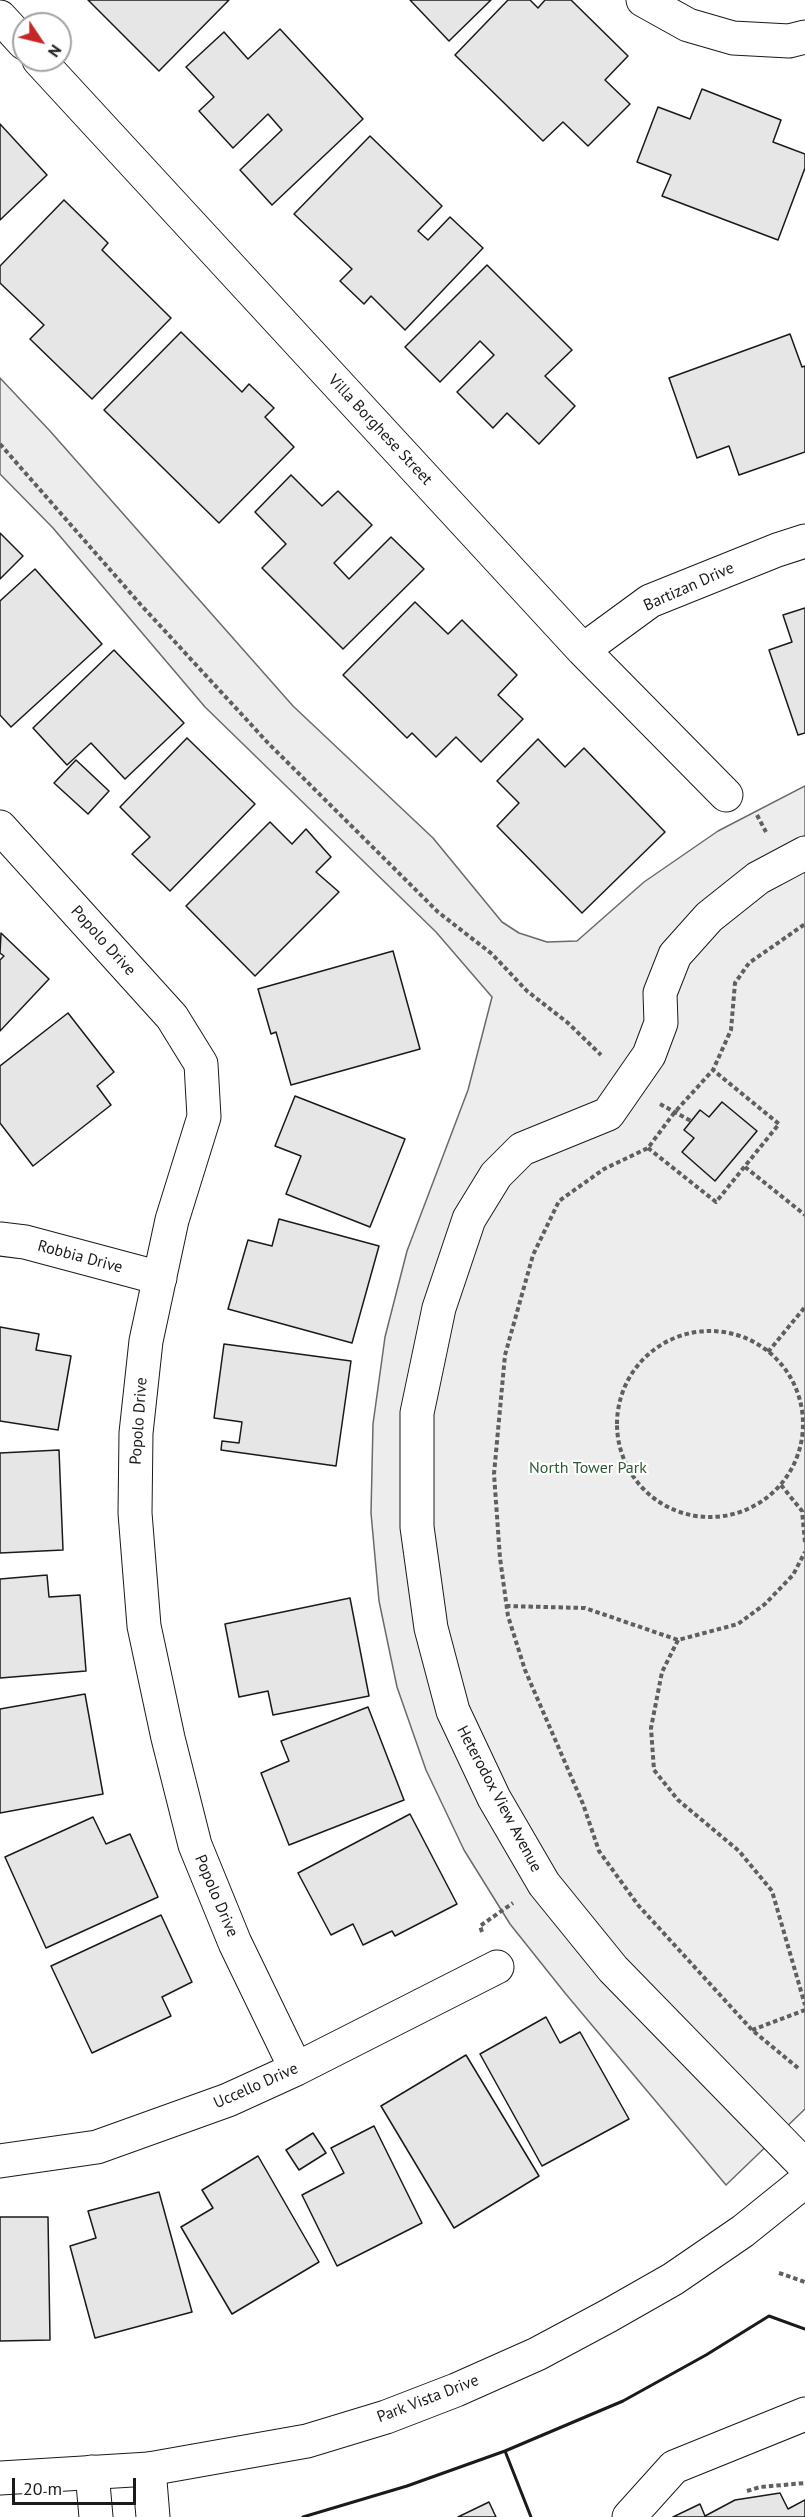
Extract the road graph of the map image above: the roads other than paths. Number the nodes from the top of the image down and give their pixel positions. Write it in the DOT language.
graph roads {
  1 [pos="643,0"];
  2 [pos="0,17"];
  3 [pos="12,30"];
  4 [pos="805,37"];
  5 [pos="50,72"];
  6 [pos="805,541"];
  7 [pos="583,650"];
  8 [pos="726,795"];
  9 [pos="0,827"];
  10 [pos="795,858"];
  11 [pos="0,1239"];
  12 [pos="160,1278"];
  13 [pos="497,1967"];
  14 [pos="296,2069"];
  15 [pos="0,2161"];
  16 [pos="805,2166"];
  17 [pos="805,2181"];
  18 [pos="805,2414"];
  19 [pos="148,2469"];
  20 [pos="92,2472"];
  21 [pos="0,2478"];
  22 [pos="96,2517"];
  23 [pos="153,2517"];
  24 [pos="628,2517"];
  1 -- 4 [label="street"];
  2 -- 3 [label="street"];
  5 -- 7 [label="street, Villa Borghese Street"];
  6 -- 7 [label="street, Bartizan Drive"];
  7 -- 8 [label="street, Villa Borghese Street"];
  9 -- 12 [label="street, Popolo Drive"];
  10 -- 16 [label="street, Heterodox View Avenue"];
  11 -- 12 [label="street, Robbia Drive"];
  12 -- 14 [label="street, Popolo Drive"];
  13 -- 14 [label="street, Uccello Drive"];
  14 -- 15 [label="street, Uccello Drive"];
  17 -- 19 [label="street, Park Vista Drive"];
  18 -- 24 [label="street"];
  19 -- 20 [label="street, Park Vista Drive"];
  19 -- 23 [label="street"];
  20 -- 21 [label="street, Park Vista Drive"];
  20 -- 22 [label="street"];
}
